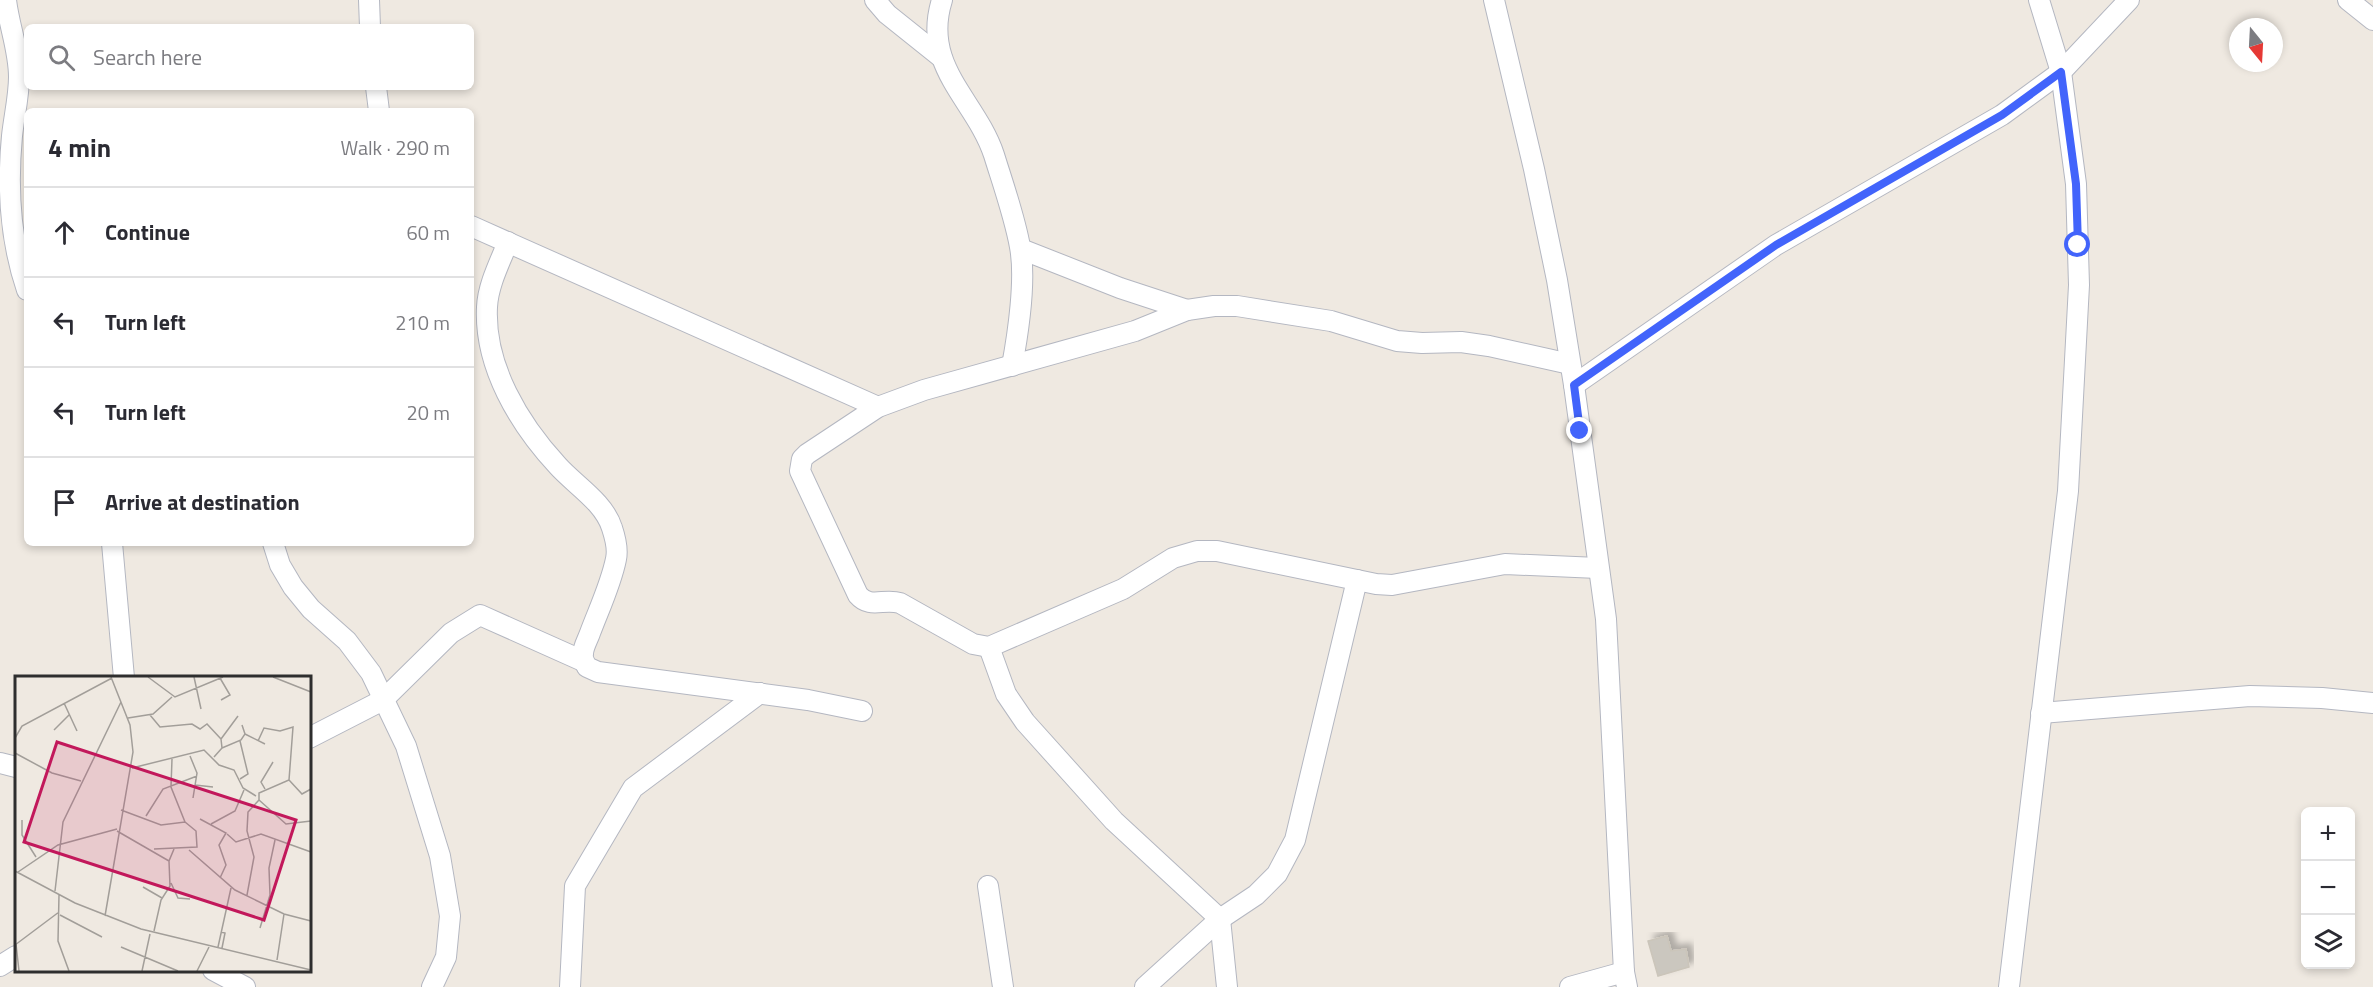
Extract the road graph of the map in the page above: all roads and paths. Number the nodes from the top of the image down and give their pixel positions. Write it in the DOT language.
graph roads {
  1 [pos="6,0"];
  2 [pos="369,0"];
  3 [pos="875,0"];
  4 [pos="942,0"];
  5 [pos="1494,0"];
  6 [pos="2039,0"];
  7 [pos="2129,0"];
  8 [pos="2348,0"];
  9 [pos="2373,20"];
  10 [pos="370,24"];
  11 [pos="942,58"];
  12 [pos="2061,72"];
  13 [pos="376,90"];
  14 [pos="379,108"];
  15 [pos="13,138"];
  16 [pos="474,227"];
  17 [pos="508,242"];
  18 [pos="1021,249"];
  19 [pos="24,278"];
  20 [pos="1187,310"];
  21 [pos="1570,364"];
  22 [pos="1012,366"];
  23 [pos="1574,385"];
  24 [pos="878,407"];
  25 [pos="112,546"];
  26 [pos="274,546"];
  27 [pos="1598,568"];
  28 [pos="1357,580"];
  29 [pos="988,647"];
  30 [pos="583,661"];
  31 [pos="124,676"];
  32 [pos="760,693"];
  33 [pos="383,700"];
  34 [pos="2373,703"];
  35 [pos="862,711"];
  36 [pos="2041,713"];
  37 [pos="310,737"];
  38 [pos="0,764"];
  39 [pos="15,767"];
  40 [pos="988,886"];
  41 [pos="1220,919"];
  42 [pos="15,957"];
  43 [pos="0,966"];
  44 [pos="217,972"];
  45 [pos="1625,980"];
  46 [pos="245,987"];
  47 [pos="432,987"];
  48 [pos="570,987"];
  49 [pos="1003,987"];
  50 [pos="1145,987"];
  51 [pos="1227,987"];
  52 [pos="1570,987"];
  53 [pos="2009,987"];
  1 -- 15 [label="street"];
  2 -- 10 [label="street"];
  3 -- 11 [label="street"];
  4 -- 11 [label="street"];
  5 -- 21 [label="street"];
  6 -- 12 [label="street"];
  7 -- 12 [label="street"];
  8 -- 9 [label="street"];
  11 -- 18 [label="street"];
  12 -- 23 [label="street"];
  12 -- 36 [label="street"];
  13 -- 14 [label="street"];
  15 -- 19 [label="street"];
  16 -- 17 [label="street"];
  17 -- 24 [label="street"];
  17 -- 30 [label="street"];
  18 -- 20 [label="street"];
  18 -- 22 [label="street"];
  20 -- 21 [label="street"];
  20 -- 22 [label="street"];
  21 -- 23 [label="street"];
  22 -- 24 [label="street"];
  23 -- 27 [label="street"];
  24 -- 29 [label="street"];
  25 -- 31 [label="street"];
  26 -- 33 [label="street"];
  27 -- 28 [label="street"];
  27 -- 45 [label="street"];
  28 -- 29 [label="street"];
  28 -- 41 [label="street"];
  29 -- 41 [label="street"];
  30 -- 32 [label="street"];
  30 -- 33 [label="street"];
  32 -- 35 [label="street"];
  32 -- 48 [label="street"];
  33 -- 37 [label="street"];
  33 -- 47 [label="street"];
  34 -- 36 [label="street"];
  36 -- 53 [label="street"];
  38 -- 39 [label="street"];
  40 -- 49 [label="street"];
  41 -- 50 [label="street"];
  41 -- 51 [label="street"];
  42 -- 43 [label="street"];
  44 -- 46 [label="street"];
  45 -- 52 [label="street"];
}
